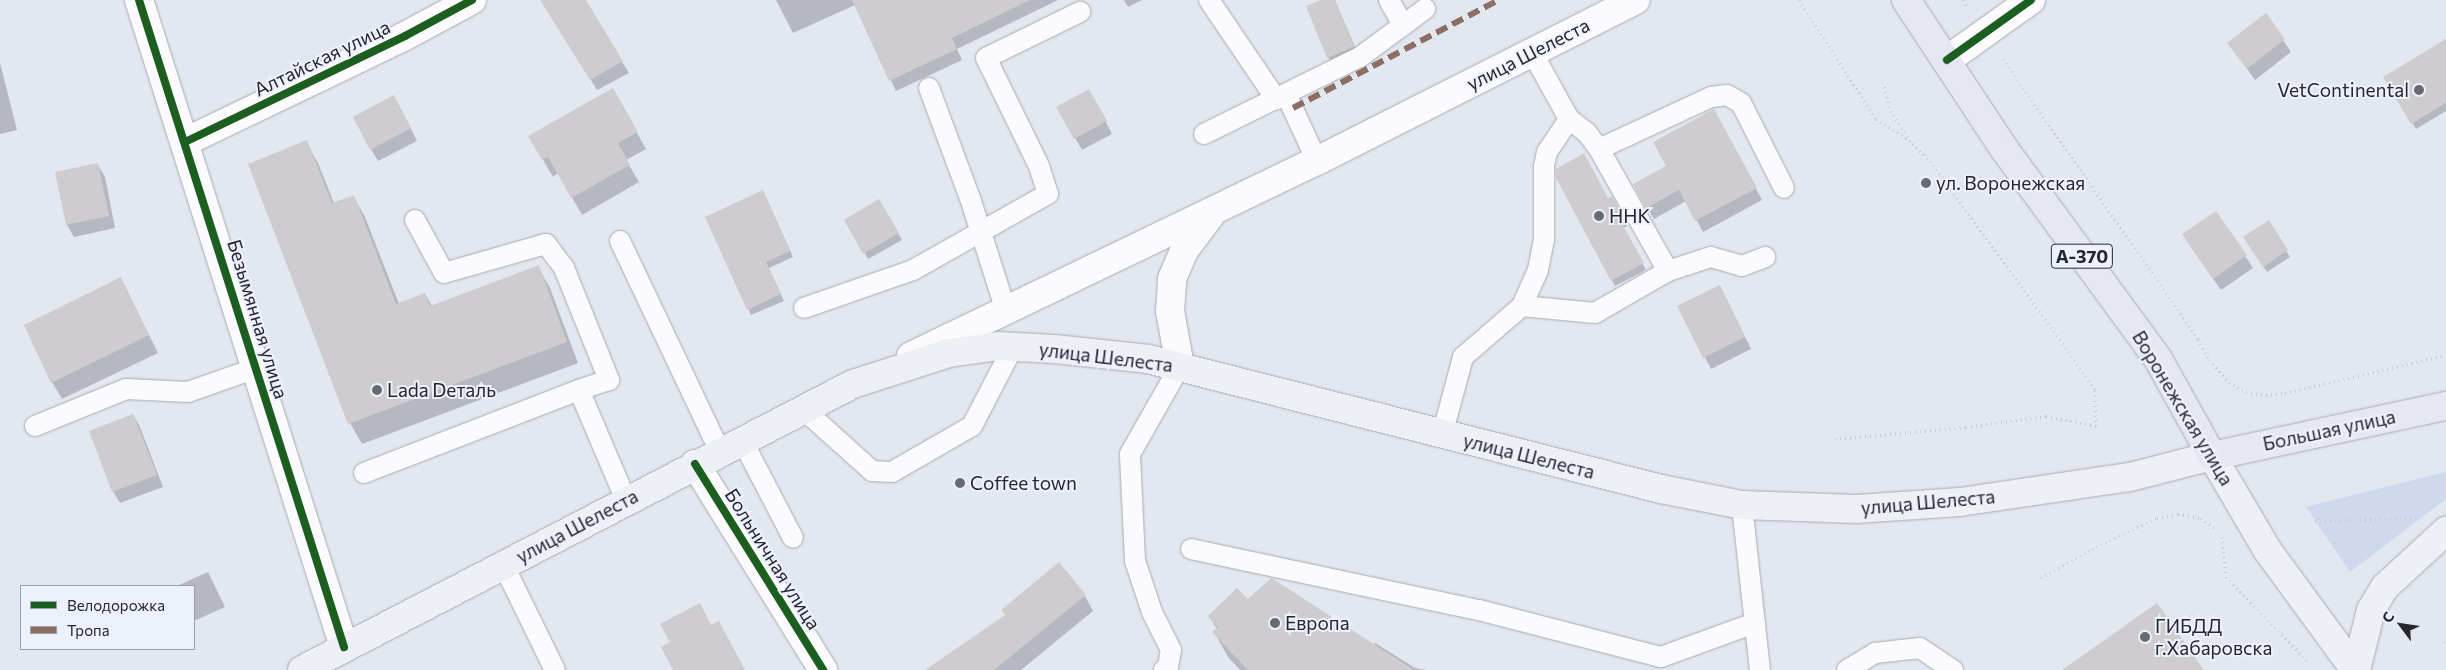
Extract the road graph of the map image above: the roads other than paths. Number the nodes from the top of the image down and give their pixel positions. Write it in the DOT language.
graph roads {
  1 [pos="139,0"];
  2 [pos="472,0"];
  3 [pos="1209,0"];
  4 [pos="1389,0"];
  5 [pos="1636,0"];
  6 [pos="1906,0"];
  7 [pos="2031,0"];
  8 [pos="1425,9"];
  9 [pos="1080,12"];
  10 [pos="1403,25"];
  11 [pos="1532,52"];
  12 [pos="1946,60"];
  13 [pos="929,88"];
  14 [pos="1281,96"];
  15 [pos="1570,118"];
  16 [pos="1204,134"];
  17 [pos="185,142"];
  18 [pos="1599,149"];
  19 [pos="1317,162"];
  20 [pos="1784,188"];
  21 [pos="1212,212"];
  22 [pos="415,220"];
  23 [pos="981,230"];
  24 [pos="620,241"];
  25 [pos="1765,257"];
  26 [pos="1668,271"];
  27 [pos="1522,306"];
  28 [pos="804,308"];
  29 [pos="1006,311"];
  30 [pos="1013,347"];
  31 [pos="1180,366"];
  32 [pos="256,368"];
  33 [pos="853,384"];
  34 [pos="579,390"];
  35 [pos="2446,406"];
  36 [pos="803,409"];
  37 [pos="35,426"];
  38 [pos="1442,435"];
  39 [pos="731,446"];
  40 [pos="2212,456"];
  41 [pos="695,464"];
  42 [pos="364,473"];
  43 [pos="626,500"];
  44 [pos="1742,505"];
  45 [pos="2443,533"];
  46 [pos="793,538"];
  47 [pos="1190,549"];
  48 [pos="503,564"];
  49 [pos="1755,623"];
  50 [pos="344,647"];
  51 [pos="302,670"];
  52 [pos="555,670"];
  53 [pos="823,670"];
  54 [pos="1164,670"];
  55 [pos="1760,670"];
  56 [pos="1847,670"];
  57 [pos="1953,670"];
  58 [pos="2356,670"];
  1 -- 17 [label="street, Безымянная улица"];
  2 -- 17 [label="street, Алтайская улица"];
  3 -- 14 [label="lane"];
  4 -- 10 [label="lane"];
  5 -- 11 [label="street, улица Шелеста"];
  6 -- 12 [label="highway, Воронежская улица / А-370"];
  7 -- 12 [label="street"];
  8 -- 10 [label="lane"];
  9 -- 23 [label="lane"];
  10 -- 14 [label="lane"];
  11 -- 15 [label="lane"];
  11 -- 19 [label="street, улица Шелеста"];
  12 -- 40 [label="highway, Воронежская улица / А-370"];
  13 -- 23 [label="lane"];
  14 -- 16 [label="lane"];
  14 -- 19 [label="lane"];
  15 -- 18 [label="lane"];
  15 -- 27 [label="lane"];
  17 -- 32 [label="street, Безымянная улица"];
  18 -- 20 [label="lane"];
  18 -- 26 [label="lane"];
  19 -- 21 [label="street, улица Шелеста"];
  21 -- 29 [label="street, улица Шелеста"];
  21 -- 31 [label="street"];
  22 -- 34 [label="lane"];
  23 -- 28 [label="lane"];
  23 -- 29 [label="lane"];
  24 -- 39 [label="lane"];
  25 -- 26 [label="lane"];
  26 -- 27 [label="lane"];
  27 -- 38 [label="lane"];
  29 -- 33 [label="street, улица Шелеста"];
  30 -- 31 [label="main road, улица Шелеста"];
  30 -- 33 [label="main road, улица Шелеста"];
  30 -- 36 [label="lane"];
  31 -- 38 [label="main road, улица Шелеста"];
  31 -- 54 [label="lane"];
  32 -- 37 [label="lane"];
  32 -- 50 [label="street, Безымянная улица"];
  33 -- 36 [label="main road, улица Шелеста"];
  34 -- 42 [label="lane"];
  34 -- 43 [label="lane"];
  35 -- 40 [label="highway, Большая улица"];
  36 -- 39 [label="main road, улица Шелеста"];
  38 -- 44 [label="main road, улица Шелеста"];
  39 -- 41 [label="main road, улица Шелеста"];
  39 -- 46 [label="lane"];
  40 -- 44 [label="main road, улица Шелеста"];
  40 -- 58 [label="main road, Воронежская улица"];
  41 -- 43 [label="main road, улица Шелеста"];
  41 -- 53 [label="street, Больничная улица"];
  43 -- 48 [label="main road, улица Шелеста"];
  44 -- 49 [label="lane"];
  45 -- 58 [label="main road"];
  47 -- 49 [label="lane"];
  48 -- 50 [label="main road, улица Шелеста"];
  48 -- 52 [label="lane"];
  49 -- 55 [label="lane"];
  50 -- 51 [label="main road, улица Шелеста"];
  56 -- 57 [label="lane"];
}
